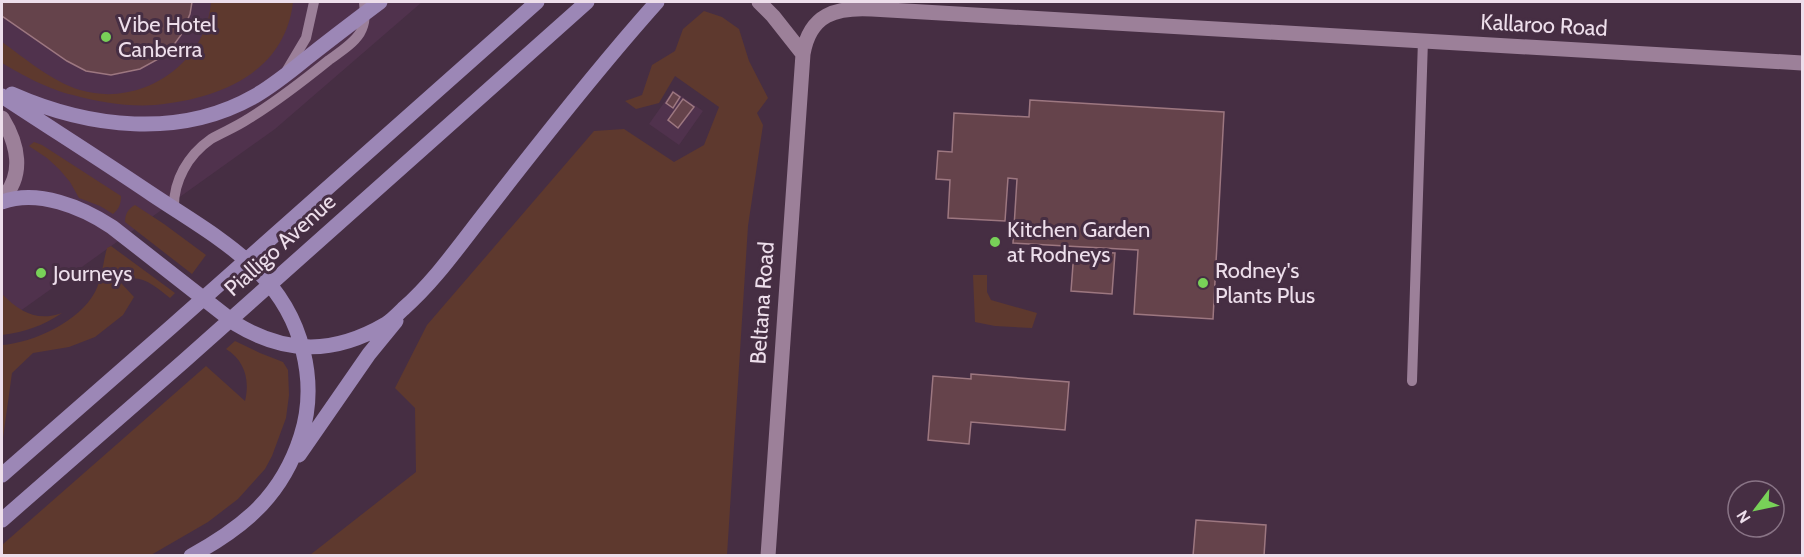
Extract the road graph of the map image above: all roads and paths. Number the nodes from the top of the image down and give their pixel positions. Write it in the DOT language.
graph roads {
  1 [pos="314,2"];
  2 [pos="380,2"];
  3 [pos="537,2"];
  4 [pos="587,2"];
  5 [pos="657,2"];
  6 [pos="759,2"];
  7 [pos="364,7"];
  8 [pos="1423,40"];
  9 [pos="803,54"];
  10 [pos="1803,63"];
  11 [pos="282,77"];
  12 [pos="2,89"];
  13 [pos="2,96"];
  14 [pos="2,118"];
  15 [pos="2,200"];
  16 [pos="174,209"];
  17 [pos="411,302"];
  18 [pos="303,348"];
  19 [pos="1412,381"];
  20 [pos="2,475"];
  21 [pos="281,480"];
  22 [pos="2,520"];
  23 [pos="191,555"];
  24 [pos="768,555"];
  1 -- 11 [label="lane"];
  2 -- 7 [label="main road"];
  3 -- 20 [label="main road, Pialligo Avenue"];
  4 -- 22 [label="main road, Pialligo Avenue"];
  5 -- 17 [label="main road"];
  6 -- 9 [label="street"];
  7 -- 11 [label="main road"];
  7 -- 16 [label="lane"];
  8 -- 9 [label="street, Kallaroo Road"];
  8 -- 10 [label="street, Kallaroo Road"];
  8 -- 19 [label="lane"];
  9 -- 24 [label="street, Beltana Road"];
  11 -- 12 [label="main road"];
  13 -- 16 [label="main road"];
  14 -- 15 [label="street"];
  15 -- 18 [label="main road"];
  16 -- 18 [label="main road"];
  17 -- 18 [label="main road"];
  17 -- 21 [label="main road"];
  18 -- 21 [label="main road"];
  21 -- 23 [label="main road"];
}
